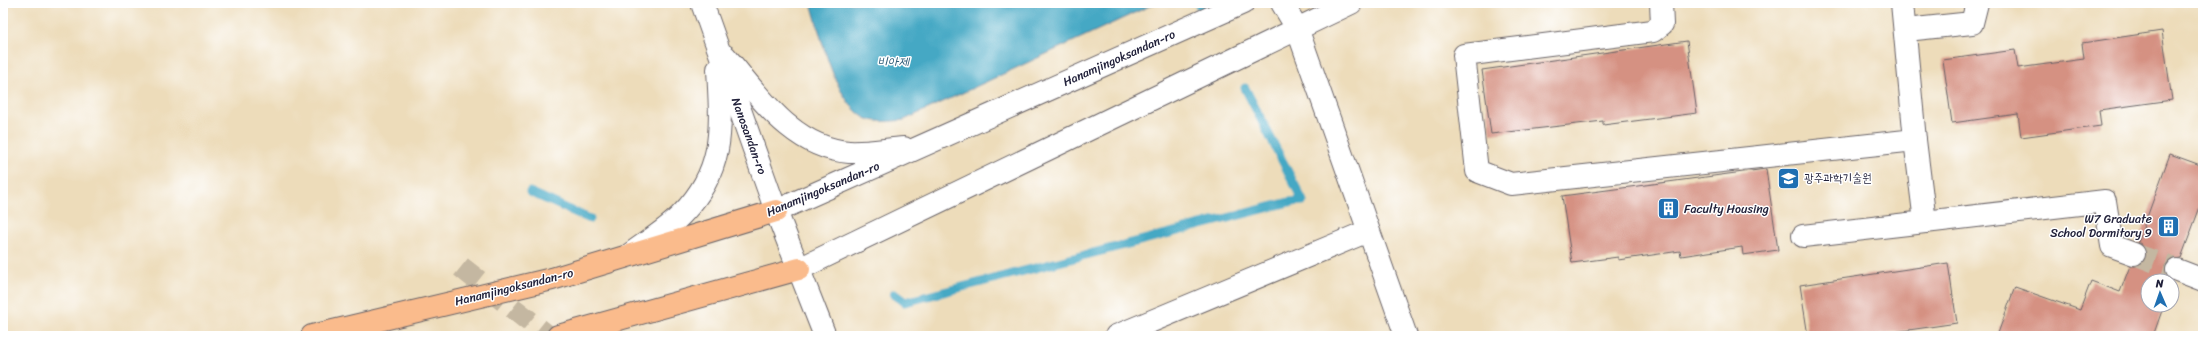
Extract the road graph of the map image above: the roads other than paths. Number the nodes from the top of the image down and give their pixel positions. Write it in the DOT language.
graph roads {
  1 [pos="702,3"];
  2 [pos="1243,3"];
  3 [pos="1282,3"];
  4 [pos="1351,3"];
  5 [pos="1661,3"];
  6 [pos="1902,3"];
  7 [pos="1978,3"];
  8 [pos="1297,28"];
  9 [pos="1906,30"];
  10 [pos="717,47"];
  11 [pos="1915,140"];
  12 [pos="919,148"];
  13 [pos="776,211"];
  14 [pos="1925,222"];
  15 [pos="1368,231"];
  16 [pos="1803,236"];
  17 [pos="2134,254"];
  18 [pos="629,256"];
  19 [pos="799,269"];
  20 [pos="2177,270"];
  21 [pos="2203,280"];
  22 [pos="312,336"];
  23 [pos="558,336"];
  24 [pos="825,336"];
  25 [pos="1116,336"];
  26 [pos="1406,336"];
  1 -- 10 [label="street, Nanosandan-ro"];
  2 -- 12 [label="street, Hanamjingoksandan-ro"];
  3 -- 8 [label="street"];
  4 -- 8 [label="street"];
  5 -- 11 [label="street"];
  6 -- 9 [label="street"];
  7 -- 9 [label="street"];
  8 -- 15 [label="street"];
  8 -- 19 [label="street"];
  9 -- 11 [label="street"];
  10 -- 12 [label="street"];
  10 -- 13 [label="street, Nanosandan-ro"];
  10 -- 18 [label="street"];
  11 -- 14 [label="street"];
  12 -- 13 [label="street, Hanamjingoksandan-ro"];
  13 -- 18 [label="highway, Hanamjingoksandan-ro"];
  13 -- 19 [label="street, Nanosandan-ro"];
  14 -- 16 [label="street"];
  14 -- 17 [label="street"];
  15 -- 25 [label="street"];
  15 -- 26 [label="street"];
  18 -- 22 [label="highway, Hanamjingoksandan-ro"];
  19 -- 23 [label="highway"];
  19 -- 24 [label="street, Nanosandan-ro"];
  20 -- 21 [label="street"];
}
